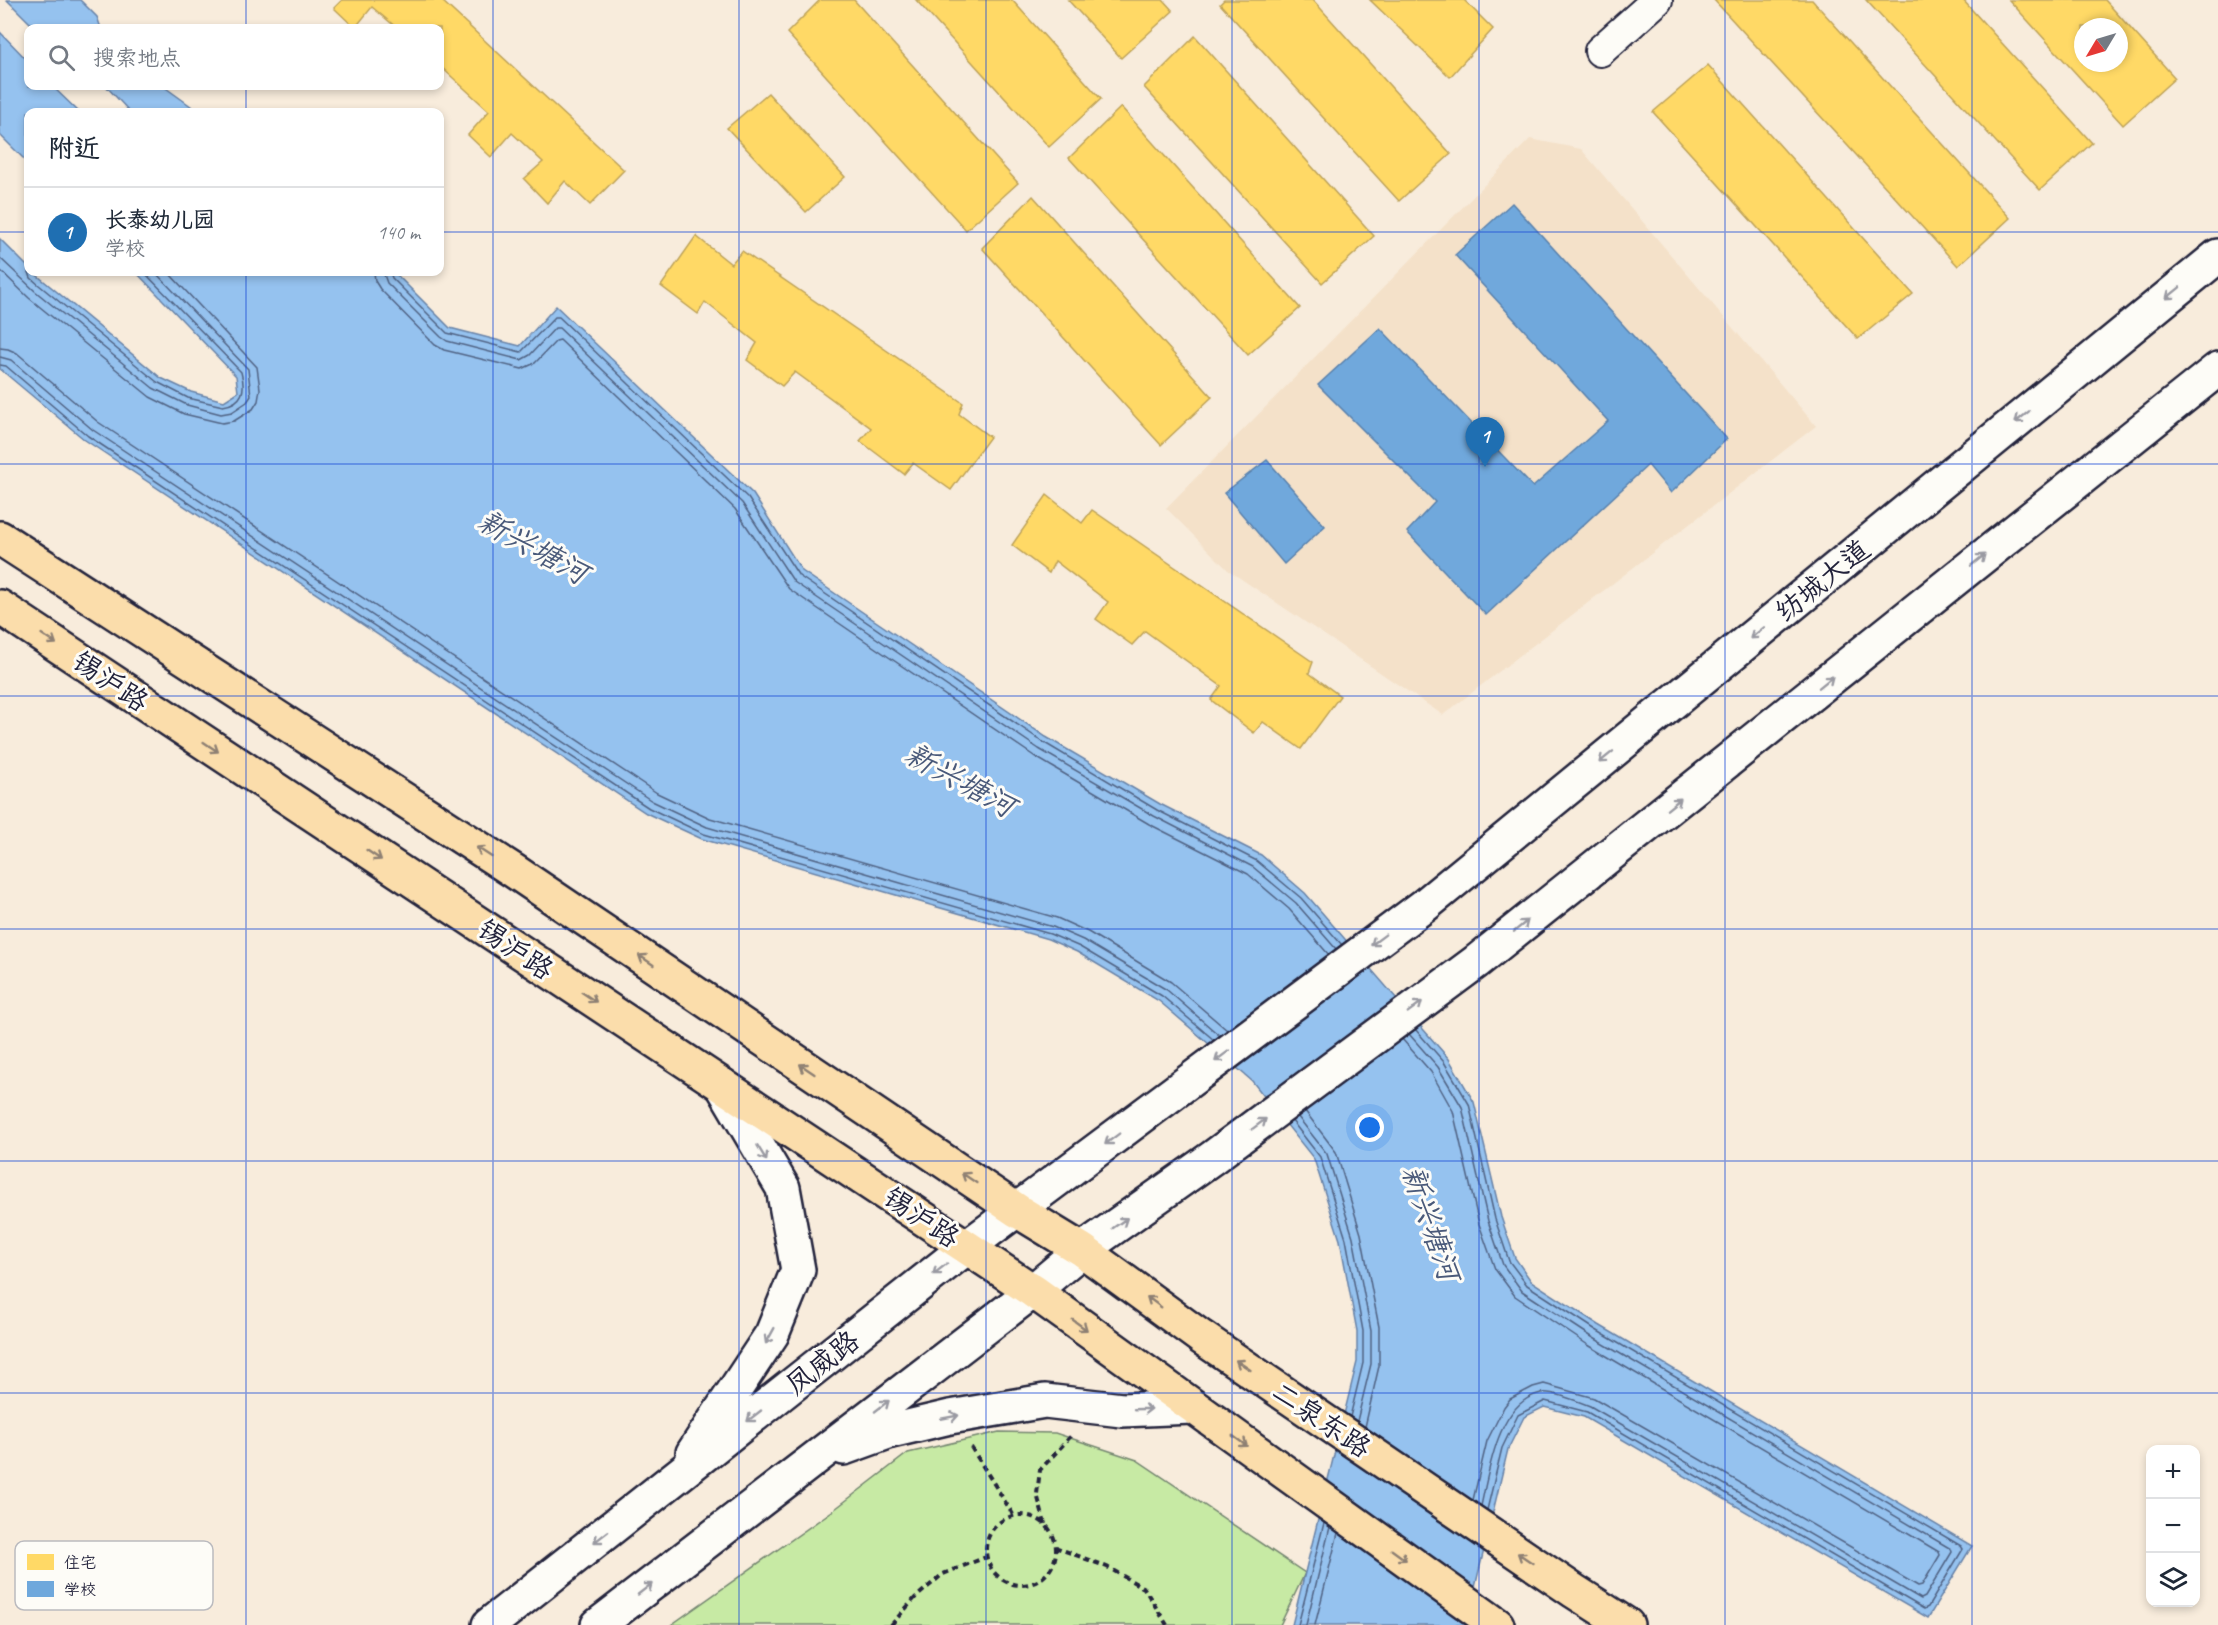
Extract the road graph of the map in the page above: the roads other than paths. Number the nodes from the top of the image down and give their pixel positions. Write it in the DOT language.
graph roads {
  1 [pos="1657,0"];
  2 [pos="1600,51"];
  3 [pos="2218,256"];
  4 [pos="2218,369"];
  5 [pos="0,538"];
  6 [pos="0,607"];
  7 [pos="722,1085"];
  8 [pos="1159,1104"];
  9 [pos="1018,1211"];
  10 [pos="967,1247"];
  11 [pos="1082,1251"];
  12 [pos="1033,1291"];
  13 [pos="1192,1407"];
  14 [pos="814,1459"];
  15 [pos="676,1478"];
  16 [pos="489,1625"];
  17 [pos="598,1625"];
  18 [pos="1497,1625"];
  19 [pos="1627,1625"];
  1 -- 2 [label="street"];
  3 -- 8 [label="main road, 纺城大道, one-way"];
  11 -- 4 [label="main road, one-way"];
  9 -- 5 [label="main road, 锡沪路, one-way"];
  6 -- 7 [label="main road, 锡沪路, one-way"];
  7 -- 10 [label="main road, 锡沪路"];
  7 -- 15 [label="main road, one-way"];
  8 -- 9 [label="main road, 凤威路, one-way"];
  9 -- 10 [label="main road, 凤威路"];
  9 -- 11 [label="main road, 二泉东路"];
  10 -- 12 [label="main road, 锡沪路"];
  10 -- 15 [label="main road, 凤威路, one-way"];
  11 -- 12 [label="main road"];
  19 -- 11 [label="main road, 二泉东路, one-way"];
  12 -- 13 [label="main road, one-way"];
  14 -- 12 [label="main road, one-way"];
  14 -- 13 [label="main road, one-way"];
  13 -- 18 [label="main road, one-way"];
  17 -- 14 [label="main road, one-way"];
  15 -- 16 [label="main road, 凤威路, one-way"];
}
